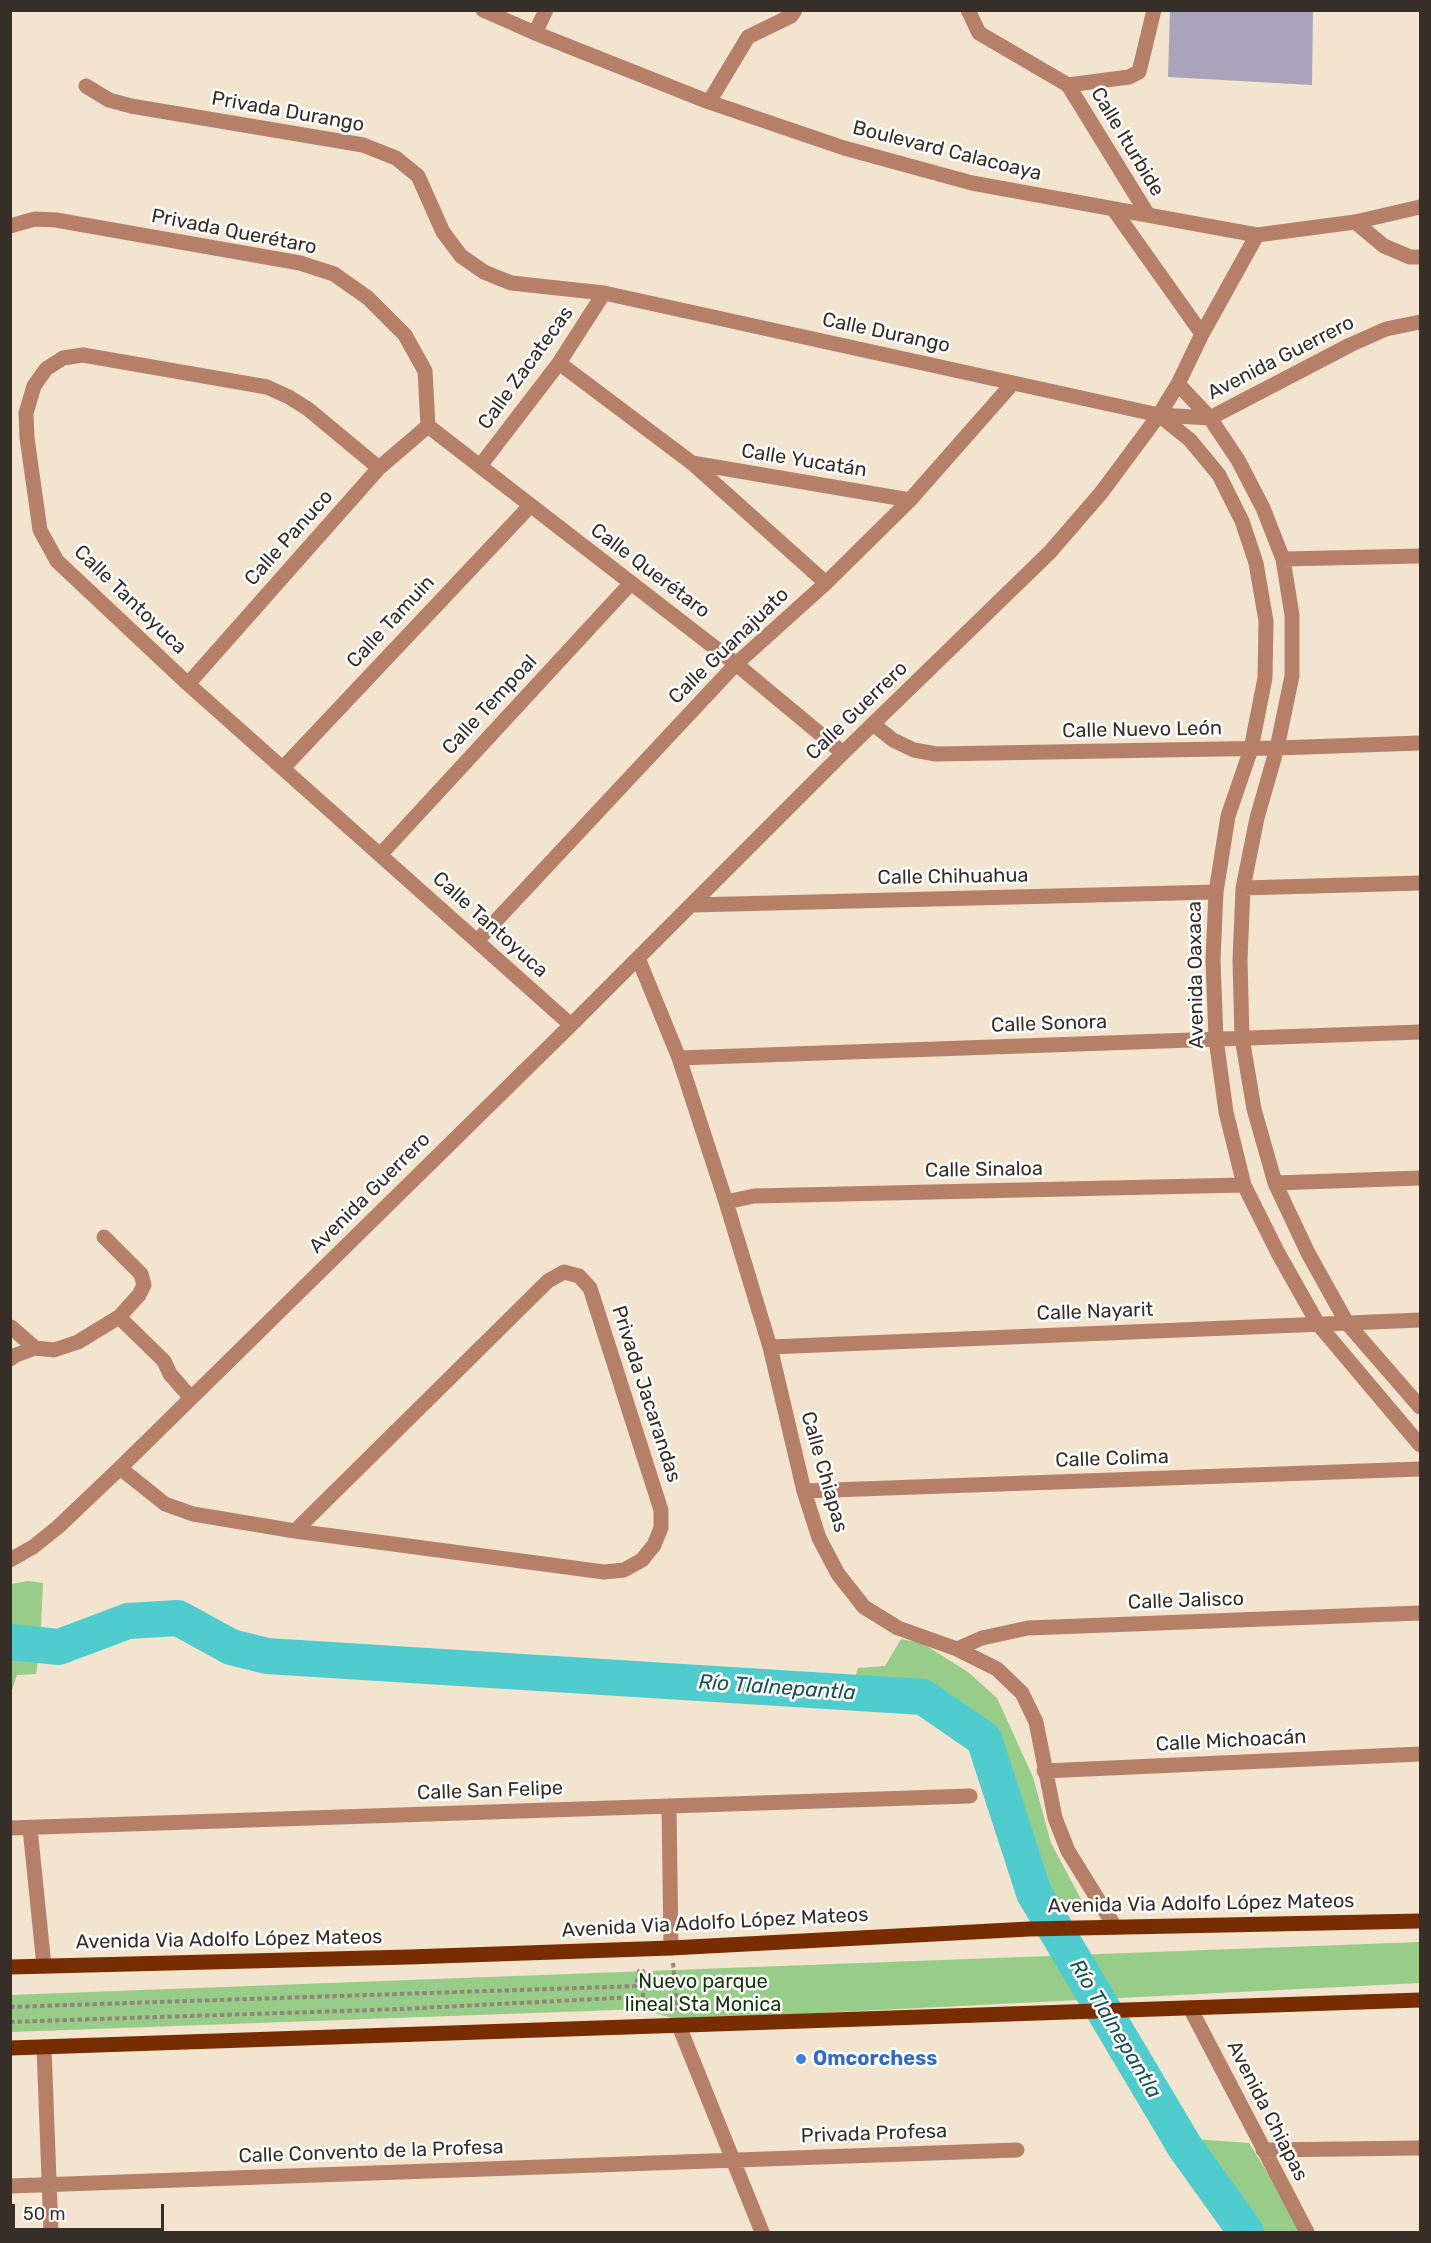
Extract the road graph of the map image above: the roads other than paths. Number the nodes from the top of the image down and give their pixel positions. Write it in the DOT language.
graph roads {
  1 [pos="483,10"];
  2 [pos="546,10"];
  3 [pos="795,10"];
  4 [pos="968,10"];
  5 [pos="1154,10"];
  6 [pos="535,33"];
  7 [pos="1068,85"];
  8 [pos="86,87"];
  9 [pos="709,102"];
  10 [pos="1420,207"];
  11 [pos="1114,210"];
  12 [pos="1148,215"];
  13 [pos="1355,222"];
  14 [pos="10,226"];
  15 [pos="1257,235"];
  16 [pos="1420,257"];
  17 [pos="604,293"];
  18 [pos="1420,322"];
  19 [pos="1202,334"];
  20 [pos="559,363"];
  21 [pos="1013,383"];
  22 [pos="1178,384"];
  23 [pos="1159,415"];
  24 [pos="1210,418"];
  25 [pos="429,426"];
  26 [pos="692,464"];
  27 [pos="480,466"];
  28 [pos="379,468"];
  29 [pos="909,500"];
  30 [pos="530,506"];
  31 [pos="1420,556"];
  32 [pos="1283,559"];
  33 [pos="631,583"];
  34 [pos="826,583"];
  35 [pos="736,663"];
  36 [pos="188,684"];
  37 [pos="873,724"];
  38 [pos="1420,743"];
  39 [pos="1278,748"];
  40 [pos="1251,749"];
  41 [pos="843,753"];
  42 [pos="283,768"];
  43 [pos="380,855"];
  44 [pos="1420,883"];
  45 [pos="1243,888"];
  46 [pos="1216,892"];
  47 [pos="692,905"];
  48 [pos="477,941"];
  49 [pos="638,958"];
  50 [pos="571,1025"];
  51 [pos="1420,1032"];
  52 [pos="1242,1038"];
  53 [pos="1216,1039"];
  54 [pos="679,1058"];
  55 [pos="1420,1178"];
  56 [pos="1275,1184"];
  57 [pos="1244,1185"];
  58 [pos="726,1202"];
  59 [pos="104,1237"];
  60 [pos="119,1317"];
  61 [pos="1420,1320"];
  62 [pos="1318,1323"];
  63 [pos="1347,1323"];
  64 [pos="11,1328"];
  65 [pos="770,1347"];
  66 [pos="35,1348"];
  67 [pos="10,1359"];
  68 [pos="195,1394"];
  69 [pos="1420,1407"];
  70 [pos="1420,1445"];
  71 [pos="120,1468"];
  72 [pos="1420,1469"];
  73 [pos="804,1491"];
  74 [pos="295,1530"];
  75 [pos="10,1560"];
  76 [pos="1420,1613"];
  77 [pos="957,1649"];
  78 [pos="1420,1754"];
  79 [pos="1044,1771"];
  80 [pos="970,1796"];
  81 [pos="669,1806"];
  82 [pos="10,1828"];
  83 [pos="30,1828"];
  84 [pos="1420,1920"];
  85 [pos="1115,1927"];
  86 [pos="671,1948"];
  87 [pos="44,1966"];
  88 [pos="10,1967"];
  89 [pos="1420,2000"];
  90 [pos="1190,2008"];
  91 [pos="679,2026"];
  92 [pos="10,2048"];
  93 [pos="44,2048"];
  94 [pos="1420,2148"];
  95 [pos="1017,2150"];
  96 [pos="1263,2150"];
  97 [pos="732,2160"];
  98 [pos="48,2185"];
  99 [pos="10,2186"];
  100 [pos="51,2232"];
  101 [pos="762,2232"];
  102 [pos="1307,2232"];
  1 -- 6 [label="street, Boulevard Calacoaya"];
  2 -- 6 [label="street"];
  3 -- 9 [label="street"];
  4 -- 7 [label="street"];
  5 -- 7 [label="street, Calle Iturbide"];
  6 -- 9 [label="street, Boulevard Calacoaya"];
  7 -- 12 [label="street, Calle Iturbide"];
  8 -- 17 [label="street, Privada Durango"];
  9 -- 11 [label="street, Boulevard Calacoaya"];
  10 -- 13 [label="street, Boulevard Calacoaya"];
  11 -- 12 [label="street, Boulevard Calacoaya"];
  11 -- 19 [label="street"];
  12 -- 15 [label="street, Boulevard Calacoaya"];
  13 -- 15 [label="street, Boulevard Calacoaya"];
  13 -- 16 [label="street"];
  14 -- 25 [label="street, Privada Querétaro"];
  15 -- 19 [label="street, Calle Guerrero"];
  17 -- 20 [label="street, Calle Zacatecas"];
  17 -- 21 [label="street, Calle Durango"];
  18 -- 24 [label="street, Avenida Guerrero"];
  19 -- 22 [label="street, Calle Guerrero"];
  20 -- 26 [label="street, Calle Yucatán"];
  20 -- 27 [label="street, Calle Zacatecas"];
  21 -- 23 [label="street, Calle Durango"];
  21 -- 29 [label="street, Calle Guanajuato"];
  22 -- 23 [label="street, Calle Guerrero"];
  22 -- 24 [label="street"];
  23 -- 24 [label="street, Avenida Guerrero"];
  23 -- 37 [label="street, Calle Guerrero"];
  23 -- 40 [label="street, Avenida Oaxaca"];
  24 -- 32 [label="street"];
  25 -- 27 [label="street, Calle Querétaro"];
  25 -- 28 [label="street, Calle Panuco"];
  26 -- 29 [label="street, Calle Yucatán"];
  26 -- 34 [label="street, Calle Yucatán"];
  27 -- 30 [label="street, Calle Querétaro"];
  28 -- 36 [label="street, Calle Panuco"];
  28 -- 36 [label="street, Calle Tantoyuca"];
  29 -- 34 [label="street, Calle Guanajuato"];
  30 -- 33 [label="street, Calle Querétaro"];
  30 -- 42 [label="street, Calle Tamuin"];
  31 -- 32 [label="street"];
  32 -- 39 [label="street"];
  33 -- 35 [label="street, Calle Querétaro"];
  33 -- 43 [label="street, Calle Tempoal"];
  34 -- 35 [label="street, Calle Guanajuato"];
  35 -- 41 [label="street, Calle Querétaro"];
  35 -- 48 [label="street, Calle Guanajuato"];
  36 -- 42 [label="street, Calle Tantoyuca"];
  37 -- 40 [label="street, Calle Nuevo León"];
  37 -- 41 [label="street, Calle Guerrero"];
  38 -- 39 [label="street, Calle Nuevo León"];
  39 -- 40 [label="street, Calle Nuevo León"];
  39 -- 45 [label="street"];
  40 -- 46 [label="street, Avenida Oaxaca"];
  41 -- 47 [label="street, Calle Guerrero"];
  42 -- 43 [label="street, Calle Tantoyuca"];
  43 -- 48 [label="street, Calle Tantoyuca"];
  44 -- 45 [label="street"];
  45 -- 52 [label="street"];
  46 -- 47 [label="street, Calle Chihuahua"];
  46 -- 53 [label="street, Avenida Oaxaca"];
  47 -- 49 [label="street, Calle Guerrero"];
  48 -- 50 [label="street, Calle Tantoyuca"];
  49 -- 50 [label="street, Calle Guerrero"];
  49 -- 54 [label="street, Calle Chiapas"];
  50 -- 68 [label="street, Avenida Guerrero"];
  51 -- 52 [label="street, Calle Sonora"];
  52 -- 53 [label="street, Calle Sonora"];
  52 -- 56 [label="street"];
  53 -- 54 [label="street, Calle Sonora"];
  53 -- 57 [label="street, Avenida Oaxaca"];
  54 -- 58 [label="street, Calle Chiapas"];
  55 -- 56 [label="street"];
  56 -- 63 [label="street"];
  57 -- 58 [label="street, Calle Sinaloa"];
  57 -- 62 [label="street, Avenida Oaxaca"];
  58 -- 65 [label="street, Calle Chiapas"];
  59 -- 60 [label="street"];
  60 -- 66 [label="street"];
  60 -- 68 [label="street"];
  61 -- 63 [label="street, Calle Nayarit"];
  62 -- 63 [label="street, Calle Nayarit"];
  62 -- 65 [label="street, Calle Nayarit"];
  62 -- 70 [label="street, Avenida Oaxaca"];
  63 -- 69 [label="street"];
  64 -- 66 [label="street"];
  65 -- 73 [label="street, Calle Chiapas"];
  66 -- 67 [label="street"];
  68 -- 71 [label="street, Avenida Guerrero"];
  71 -- 74 [label="street, Privada Jacarandas"];
  71 -- 75 [label="street, Avenida Guerrero"];
  72 -- 73 [label="street, Calle Colima"];
  73 -- 77 [label="street, Calle Chiapas"];
  74 -- 74 [label="street, Privada Jacarandas"];
  76 -- 77 [label="street, Calle Jalisco"];
  77 -- 79 [label="street, Calle Chiapas"];
  78 -- 79 [label="street, Calle Michoacán"];
  79 -- 85 [label="street, Calle Chiapas"];
  80 -- 81 [label="street, Calle San Felipe"];
  81 -- 83 [label="street, Calle San Felipe"];
  81 -- 86 [label="street"];
  82 -- 83 [label="street, Calle San Felipe"];
  83 -- 87 [label="street"];
  84 -- 85 [label="main road, Avenida Via Adolfo López Mateos"];
  85 -- 86 [label="main road, Avenida Via Adolfo López Mateos"];
  86 -- 87 [label="main road, Avenida Via Adolfo López Mateos"];
  87 -- 88 [label="main road, Avenida Via Adolfo López Mateos"];
  89 -- 90 [label="main road"];
  90 -- 91 [label="main road"];
  90 -- 96 [label="street, Avenida Chiapas"];
  91 -- 93 [label="main road"];
  91 -- 97 [label="street"];
  92 -- 93 [label="main road"];
  93 -- 98 [label="street"];
  94 -- 96 [label="street"];
  95 -- 97 [label="street, Privada Profesa"];
  96 -- 102 [label="street, Avenida Chiapas"];
  97 -- 98 [label="street, Calle Convento de la Profesa"];
  97 -- 101 [label="street"];
  98 -- 99 [label="street, Calle Convento de la Profesa"];
  98 -- 100 [label="street"];
}
